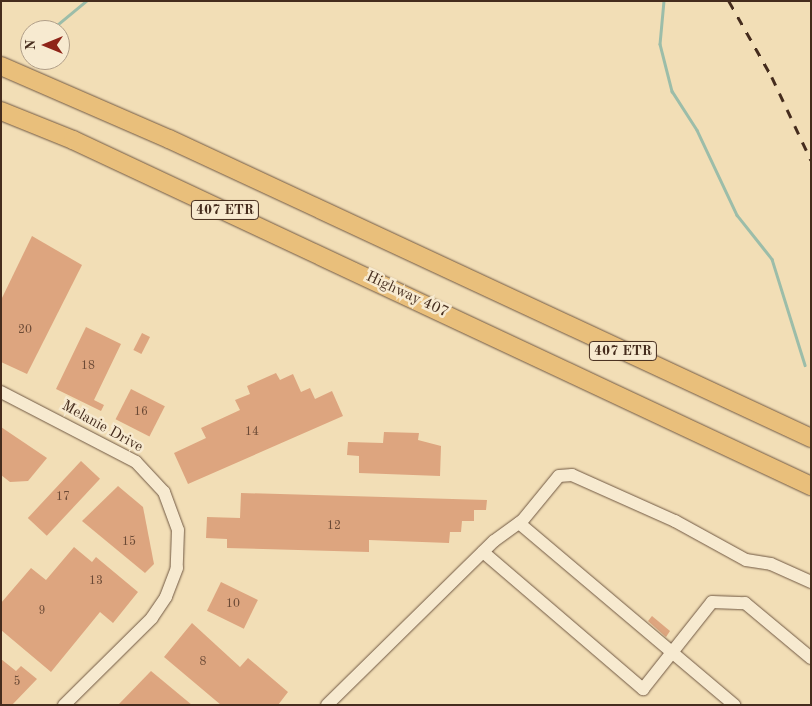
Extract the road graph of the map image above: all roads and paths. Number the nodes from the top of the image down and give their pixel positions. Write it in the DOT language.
graph roads {
  1 [pos="1,66"];
  2 [pos="1,111"];
  3 [pos="1,392"];
  4 [pos="811,438"];
  5 [pos="811,486"];
  6 [pos="519,523"];
  7 [pos="483,552"];
  8 [pos="811,582"];
  9 [pos="674,654"];
  10 [pos="811,658"];
  11 [pos="64,705"];
  12 [pos="327,705"];
  13 [pos="734,705"];
  1 -- 4 [label="highway, 407 ETR"];
  2 -- 5 [label="highway, Highway 407 / 407 ETR"];
  3 -- 11 [label="street, Melanie Drive"];
  6 -- 7 [label="street"];
  6 -- 8 [label="street"];
  6 -- 9 [label="street"];
  7 -- 9 [label="street"];
  7 -- 12 [label="street"];
  9 -- 10 [label="street"];
  9 -- 13 [label="street"];
}
